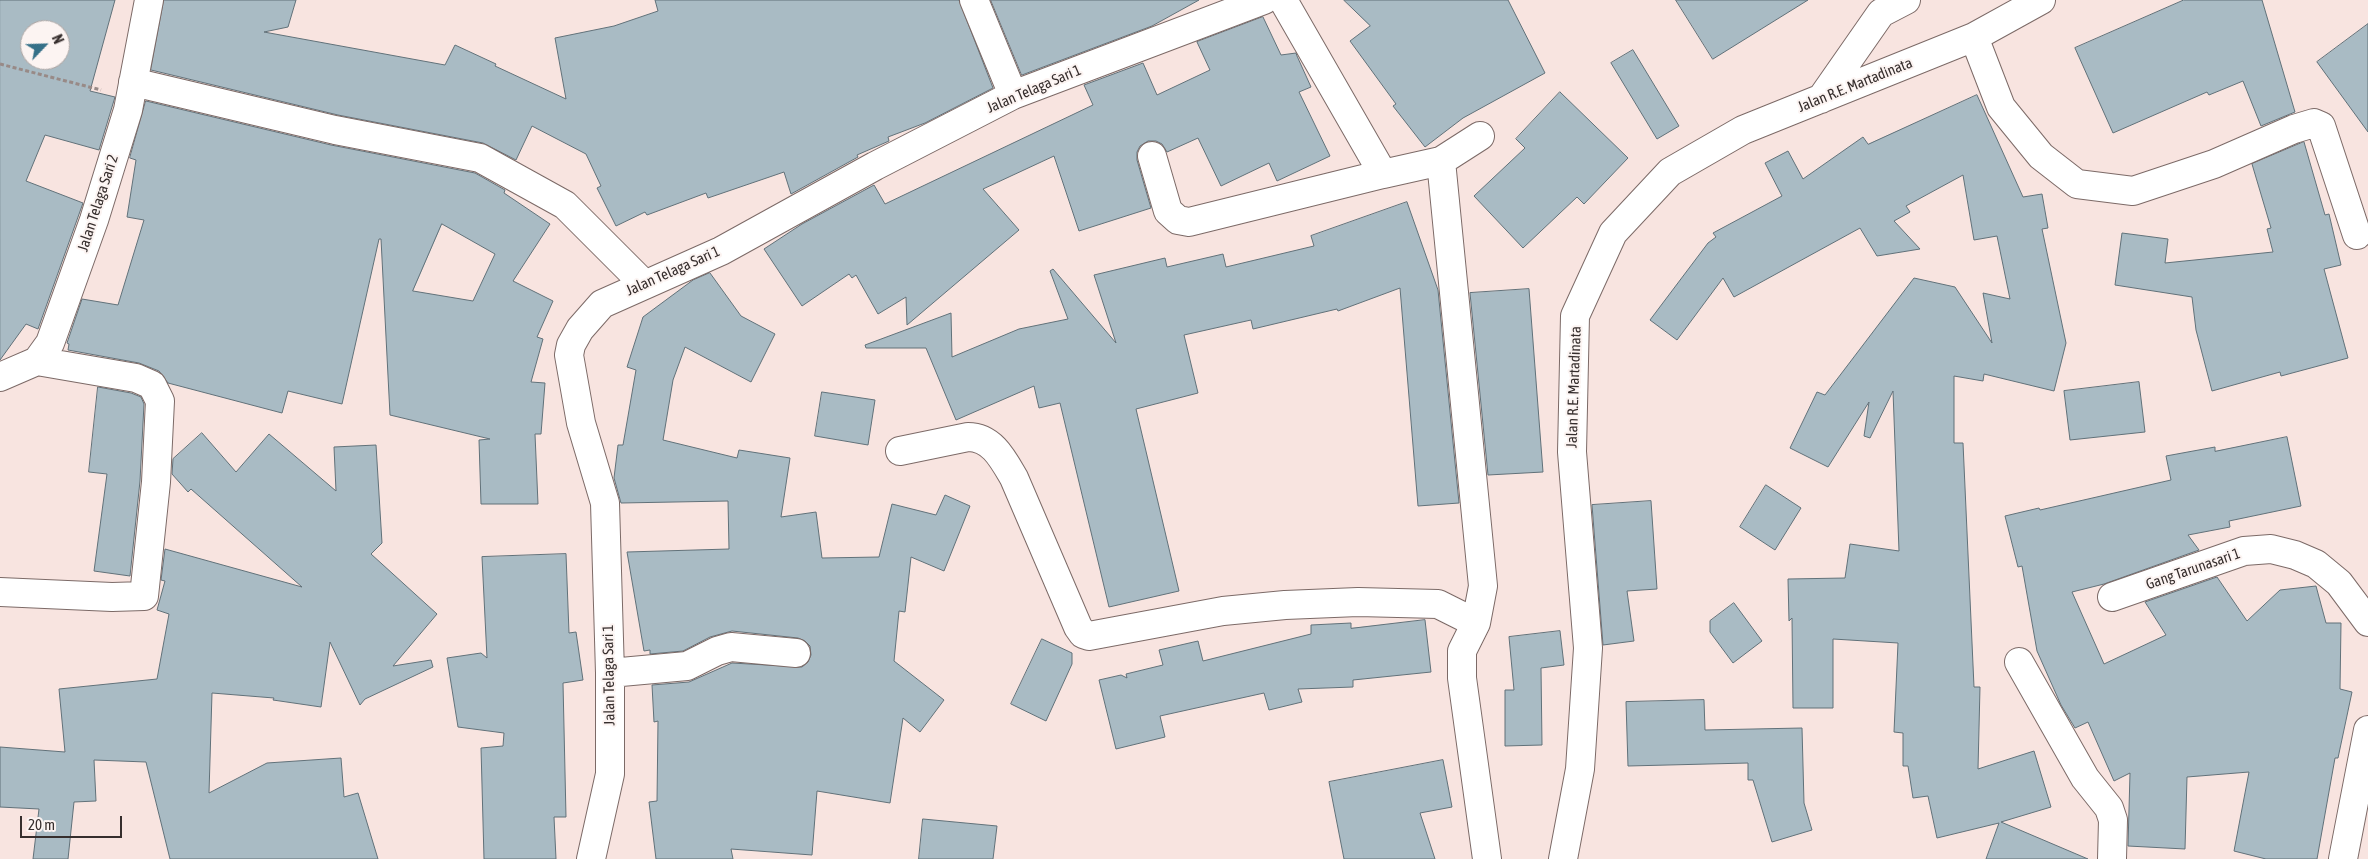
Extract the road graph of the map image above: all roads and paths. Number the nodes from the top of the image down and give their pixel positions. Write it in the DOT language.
graph roads {
  1 [pos="149,0"];
  2 [pos="974,0"];
  3 [pos="1264,0"];
  4 [pos="1283,0"];
  5 [pos="1906,0"];
  6 [pos="2041,0"];
  7 [pos="1974,37"];
  8 [pos="0,64"];
  9 [pos="132,90"];
  10 [pos="1013,95"];
  11 [pos="1821,99"];
  12 [pos="1480,136"];
  13 [pos="1152,156"];
  14 [pos="1441,162"];
  15 [pos="1383,174"];
  16 [pos="2357,235"];
  17 [pos="644,284"];
  18 [pos="36,361"];
  19 [pos="0,377"];
  20 [pos="900,450"];
  21 [pos="0,592"];
  22 [pos="2112,597"];
  23 [pos="2368,622"];
  24 [pos="1476,623"];
  25 [pos="796,653"];
  26 [pos="2020,662"];
  27 [pos="610,673"];
  28 [pos="2368,730"];
  29 [pos="591,859"];
  30 [pos="1487,859"];
  31 [pos="1563,859"];
  32 [pos="2112,859"];
  33 [pos="2343,859"];
  1 -- 9 [label="street, Jalan Telaga Sari 2"];
  2 -- 10 [label="street"];
  3 -- 10 [label="street, Jalan Telaga Sari 1"];
  4 -- 15 [label="street"];
  5 -- 11 [label="street"];
  6 -- 7 [label="street, Jalan R.E. Martadinata"];
  7 -- 11 [label="street, Jalan R.E. Martadinata"];
  7 -- 16 [label="street"];
  8 -- 9 [label="path"];
  9 -- 17 [label="street"];
  9 -- 18 [label="street, Jalan Telaga Sari 2"];
  10 -- 17 [label="street, Jalan Telaga Sari 1"];
  11 -- 31 [label="street, Jalan R.E. Martadinata"];
  12 -- 14 [label="street"];
  13 -- 15 [label="street"];
  14 -- 15 [label="street"];
  14 -- 24 [label="street"];
  17 -- 27 [label="street, Jalan Telaga Sari 1"];
  18 -- 19 [label="street, Jalan Telaga Sari 2"];
  18 -- 21 [label="street"];
  20 -- 24 [label="street"];
  22 -- 23 [label="street, Gang Tarunasari 1"];
  24 -- 30 [label="street"];
  25 -- 27 [label="street"];
  26 -- 32 [label="street"];
  27 -- 29 [label="street, Jalan Telaga Sari 1"];
  28 -- 33 [label="street"];
}
